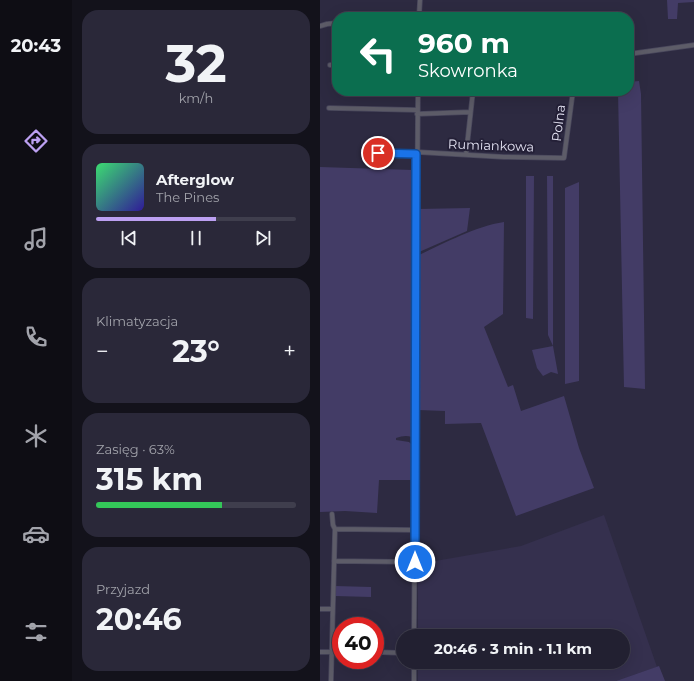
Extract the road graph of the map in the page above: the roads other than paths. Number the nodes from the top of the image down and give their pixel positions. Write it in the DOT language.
graph roads {
  1 [pos="420,0"];
  2 [pos="419,12"];
  3 [pos="332,24"];
  4 [pos="320,26"];
  5 [pos="694,45"];
  6 [pos="634,53"];
  7 [pos="418,96"];
  8 [pos="472,96"];
  9 [pos="572,96"];
  10 [pos="329,108"];
  11 [pos="417,112"];
  12 [pos="470,112"];
  13 [pos="378,153"];
  14 [pos="416,153"];
  15 [pos="466,155"];
  16 [pos="564,158"];
  17 [pos="332,514"];
  18 [pos="335,529"];
  19 [pos="415,530"];
  20 [pos="334,561"];
  21 [pos="415,562"];
  22 [pos="320,609"];
  23 [pos="332,609"];
  24 [pos="332,617"];
  25 [pos="414,629"];
  26 [pos="320,652"];
  27 [pos="332,652"];
  28 [pos="384,652"];
  29 [pos="396,653"];
  30 [pos="414,669"];
  31 [pos="331,681"];
  32 [pos="414,681"];
  1 -- 2 [label="street"];
  3 -- 4 [label="street"];
  5 -- 6 [label="street"];
  7 -- 11 [label="street"];
  8 -- 12 [label="street"];
  9 -- 16 [label="street, Polna"];
  10 -- 11 [label="street"];
  11 -- 12 [label="street"];
  11 -- 14 [label="street"];
  12 -- 15 [label="street"];
  13 -- 14 [label="street, Rumiankowa"];
  14 -- 15 [label="street, Rumiankowa"];
  14 -- 19 [label="street"];
  15 -- 16 [label="street, Rumiankowa"];
  17 -- 18 [label="street"];
  18 -- 19 [label="street"];
  18 -- 20 [label="street"];
  19 -- 21 [label="street"];
  20 -- 21 [label="street"];
  20 -- 23 [label="street"];
  21 -- 25 [label="street"];
  22 -- 23 [label="street"];
  23 -- 24 [label="street"];
  26 -- 27 [label="street"];
  27 -- 31 [label="street"];
  28 -- 29 [label="street"];
  30 -- 32 [label="street"];
}
